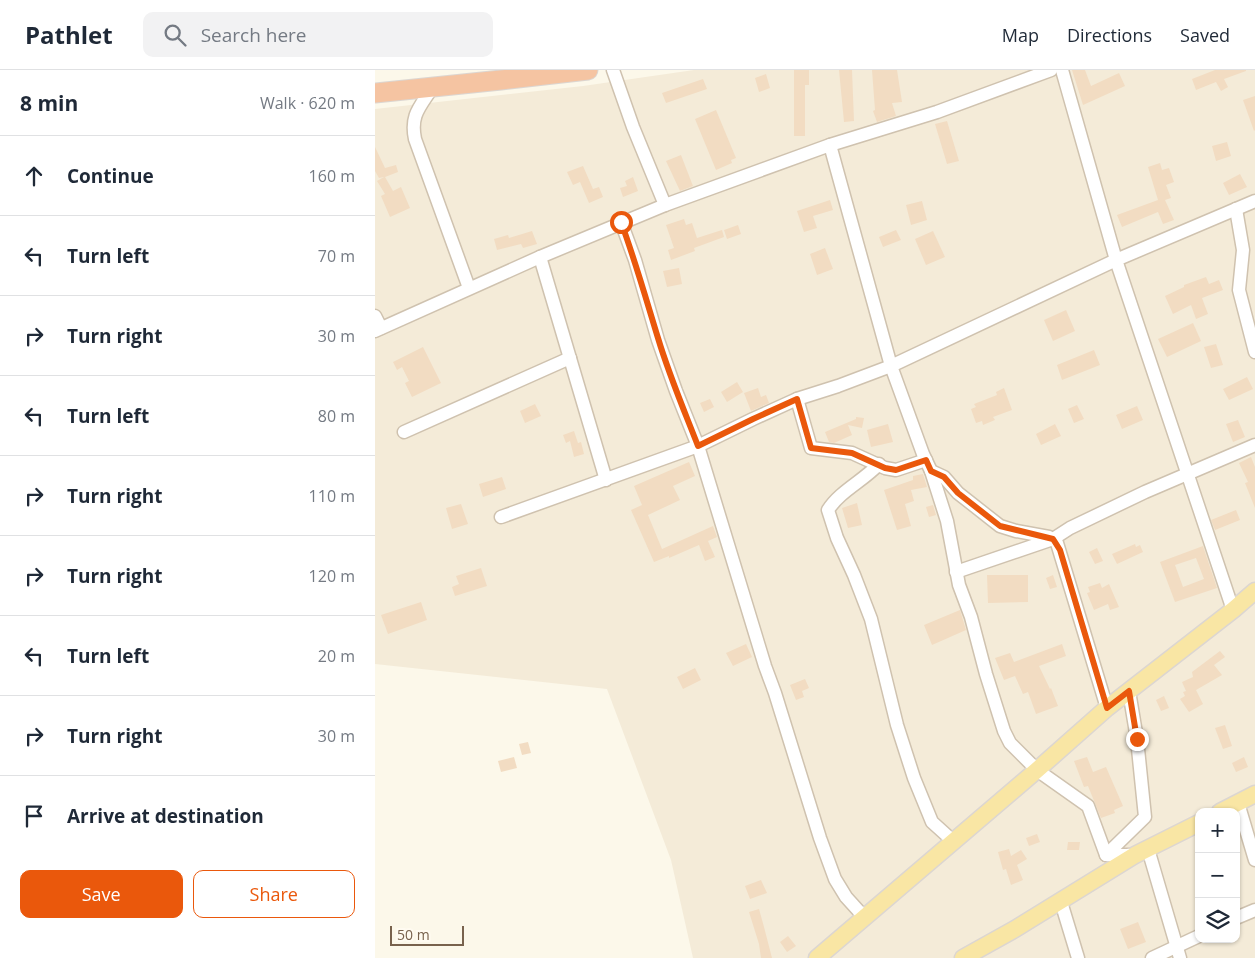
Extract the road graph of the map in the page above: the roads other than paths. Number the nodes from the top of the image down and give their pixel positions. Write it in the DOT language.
graph roads {
  1 [pos="581,70"];
  2 [pos="613,70"];
  3 [pos="1051,70"];
  4 [pos="1061,70"];
  5 [pos="432,88"];
  6 [pos="375,92"];
  7 [pos="830,145"];
  8 [pos="1255,201"];
  9 [pos="665,205"];
  10 [pos="1236,209"];
  11 [pos="621,222"];
  12 [pos="540,257"];
  13 [pos="1115,260"];
  14 [pos="469,288"];
  15 [pos="375,316"];
  16 [pos="378,330"];
  17 [pos="1255,352"];
  18 [pos="570,358"];
  19 [pos="891,366"];
  20 [pos="797,399"];
  21 [pos="404,432"];
  22 [pos="1255,445"];
  23 [pos="698,446"];
  24 [pos="879,464"];
  25 [pos="929,466"];
  26 [pos="1187,474"];
  27 [pos="606,480"];
  28 [pos="501,518"];
  29 [pos="1053,539"];
  30 [pos="956,572"];
  31 [pos="1255,591"];
  32 [pos="1233,610"];
  33 [pos="1129,691"];
  34 [pos="1107,708"];
  35 [pos="1037,770"];
  36 [pos="1255,794"];
  37 [pos="1238,802"];
  38 [pos="1227,808"];
  39 [pos="1195,825"];
  40 [pos="953,841"];
  41 [pos="1141,852"];
  42 [pos="1106,855"];
  43 [pos="1255,860"];
  44 [pos="1061,902"];
  45 [pos="1255,910"];
  46 [pos="1240,916"];
  47 [pos="865,918"];
  48 [pos="1195,939"];
  49 [pos="1179,952"];
  50 [pos="970,956"];
  51 [pos="817,958"];
  52 [pos="1078,958"];
  53 [pos="1152,958"];
  1 -- 5 [label="highway"];
  2 -- 9 [label="street"];
  3 -- 7 [label="street"];
  4 -- 13 [label="street"];
  5 -- 6 [label="highway"];
  5 -- 14 [label="street"];
  7 -- 9 [label="street"];
  7 -- 19 [label="street"];
  8 -- 10 [label="street"];
  9 -- 11 [label="street"];
  10 -- 13 [label="street"];
  10 -- 17 [label="street"];
  11 -- 12 [label="street"];
  11 -- 23 [label="street"];
  12 -- 14 [label="street"];
  12 -- 18 [label="street"];
  13 -- 19 [label="street"];
  13 -- 26 [label="street"];
  14 -- 16 [label="street"];
  15 -- 16 [label="street"];
  18 -- 21 [label="street"];
  18 -- 27 [label="street"];
  19 -- 20 [label="street"];
  19 -- 25 [label="street"];
  20 -- 23 [label="street"];
  20 -- 24 [label="street"];
  22 -- 26 [label="street"];
  23 -- 27 [label="street"];
  23 -- 47 [label="street"];
  24 -- 25 [label="street"];
  24 -- 40 [label="street"];
  25 -- 29 [label="street"];
  25 -- 30 [label="street"];
  26 -- 29 [label="street"];
  26 -- 32 [label="street"];
  27 -- 28 [label="street"];
  29 -- 30 [label="street"];
  29 -- 34 [label="street"];
  30 -- 35 [label="street"];
  31 -- 32 [label="main road"];
  32 -- 33 [label="main road"];
  33 -- 34 [label="main road"];
  33 -- 42 [label="street"];
  34 -- 35 [label="main road"];
  35 -- 40 [label="main road"];
  35 -- 42 [label="street"];
  36 -- 37 [label="main road"];
  37 -- 38 [label="main road"];
  37 -- 43 [label="street"];
  39 -- 41 [label="main road"];
  40 -- 47 [label="main road"];
  41 -- 42 [label="street"];
  41 -- 44 [label="main road"];
  41 -- 49 [label="street"];
  44 -- 50 [label="main road"];
  44 -- 52 [label="street"];
  45 -- 46 [label="street"];
  47 -- 51 [label="main road"];
  48 -- 49 [label="street"];
  49 -- 53 [label="street"];
}
